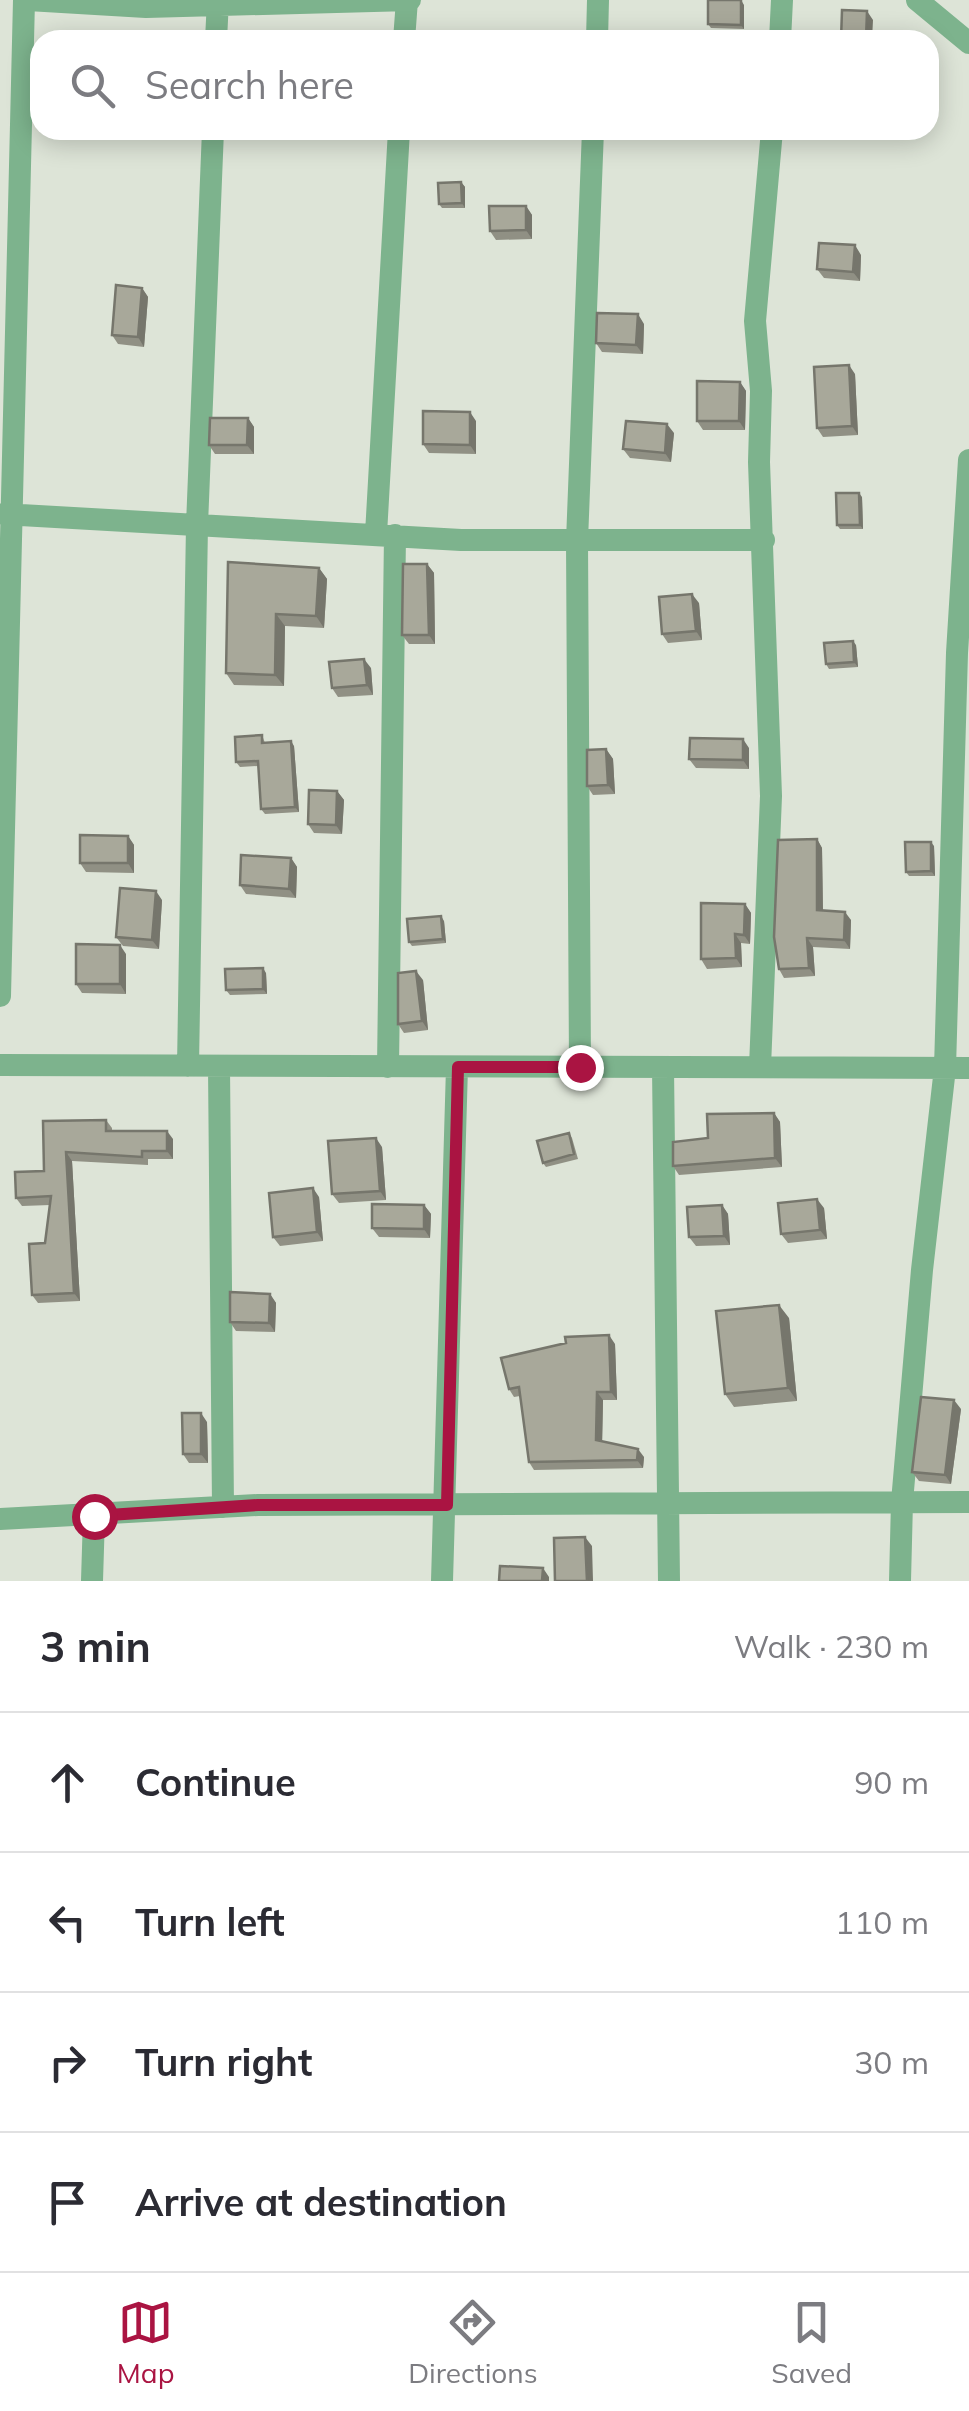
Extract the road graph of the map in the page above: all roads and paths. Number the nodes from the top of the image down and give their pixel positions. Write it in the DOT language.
graph roads {
  1 [pos="26,0"];
  2 [pos="408,0"];
  3 [pos="598,0"];
  4 [pos="782,0"];
  5 [pos="917,0"];
  6 [pos="218,3"];
  7 [pos="217,30"];
  8 [pos="405,30"];
  9 [pos="596,30"];
  10 [pos="780,30"];
  11 [pos="969,43"];
  12 [pos="213,140"];
  13 [pos="399,140"];
  14 [pos="593,140"];
  15 [pos="771,140"];
  16 [pos="969,460"];
  17 [pos="7,514"];
  18 [pos="197,525"];
  19 [pos="385,535"];
  20 [pos="764,540"];
  21 [pos="577,541"];
  22 [pos="0,996"];
  23 [pos="0,1066"];
  24 [pos="188,1066"];
  25 [pos="219,1066"];
  26 [pos="458,1067"];
  27 [pos="580,1067"];
  28 [pos="663,1067"];
  29 [pos="760,1067"];
  30 [pos="388,1068"];
  31 [pos="945,1068"];
  32 [pos="969,1068"];
  33 [pos="902,1502"];
  34 [pos="969,1502"];
  35 [pos="670,1504"];
  36 [pos="447,1505"];
  37 [pos="224,1508"];
  38 [pos="94,1516"];
  39 [pos="0,1519"];
  40 [pos="92,1581"];
  41 [pos="442,1581"];
  42 [pos="669,1581"];
  43 [pos="900,1581"];
  1 -- 6 [label="street"];
  1 -- 17 [label="street"];
  2 -- 6 [label="street"];
  2 -- 8 [label="street"];
  3 -- 9 [label="street"];
  4 -- 10 [label="street"];
  5 -- 11 [label="street"];
  6 -- 7 [label="street"];
  12 -- 18 [label="street"];
  13 -- 19 [label="street"];
  14 -- 21 [label="street"];
  15 -- 20 [label="street"];
  16 -- 31 [label="street"];
  17 -- 18 [label="street"];
  17 -- 22 [label="street"];
  18 -- 19 [label="street"];
  18 -- 24 [label="street"];
  19 -- 21 [label="street"];
  19 -- 30 [label="street"];
  20 -- 21 [label="street"];
  20 -- 29 [label="street"];
  21 -- 27 [label="street"];
  23 -- 24 [label="street"];
  24 -- 25 [label="street"];
  25 -- 30 [label="street"];
  25 -- 37 [label="street"];
  26 -- 27 [label="street"];
  26 -- 30 [label="street"];
  26 -- 36 [label="street"];
  27 -- 28 [label="street"];
  28 -- 29 [label="street"];
  28 -- 35 [label="street"];
  29 -- 31 [label="street"];
  31 -- 32 [label="street"];
  31 -- 33 [label="street"];
  33 -- 34 [label="street"];
  33 -- 35 [label="street"];
  33 -- 43 [label="street"];
  35 -- 36 [label="street"];
  35 -- 42 [label="street"];
  36 -- 37 [label="street"];
  36 -- 41 [label="street"];
  37 -- 38 [label="street"];
  38 -- 39 [label="street"];
  38 -- 40 [label="street"];
}
